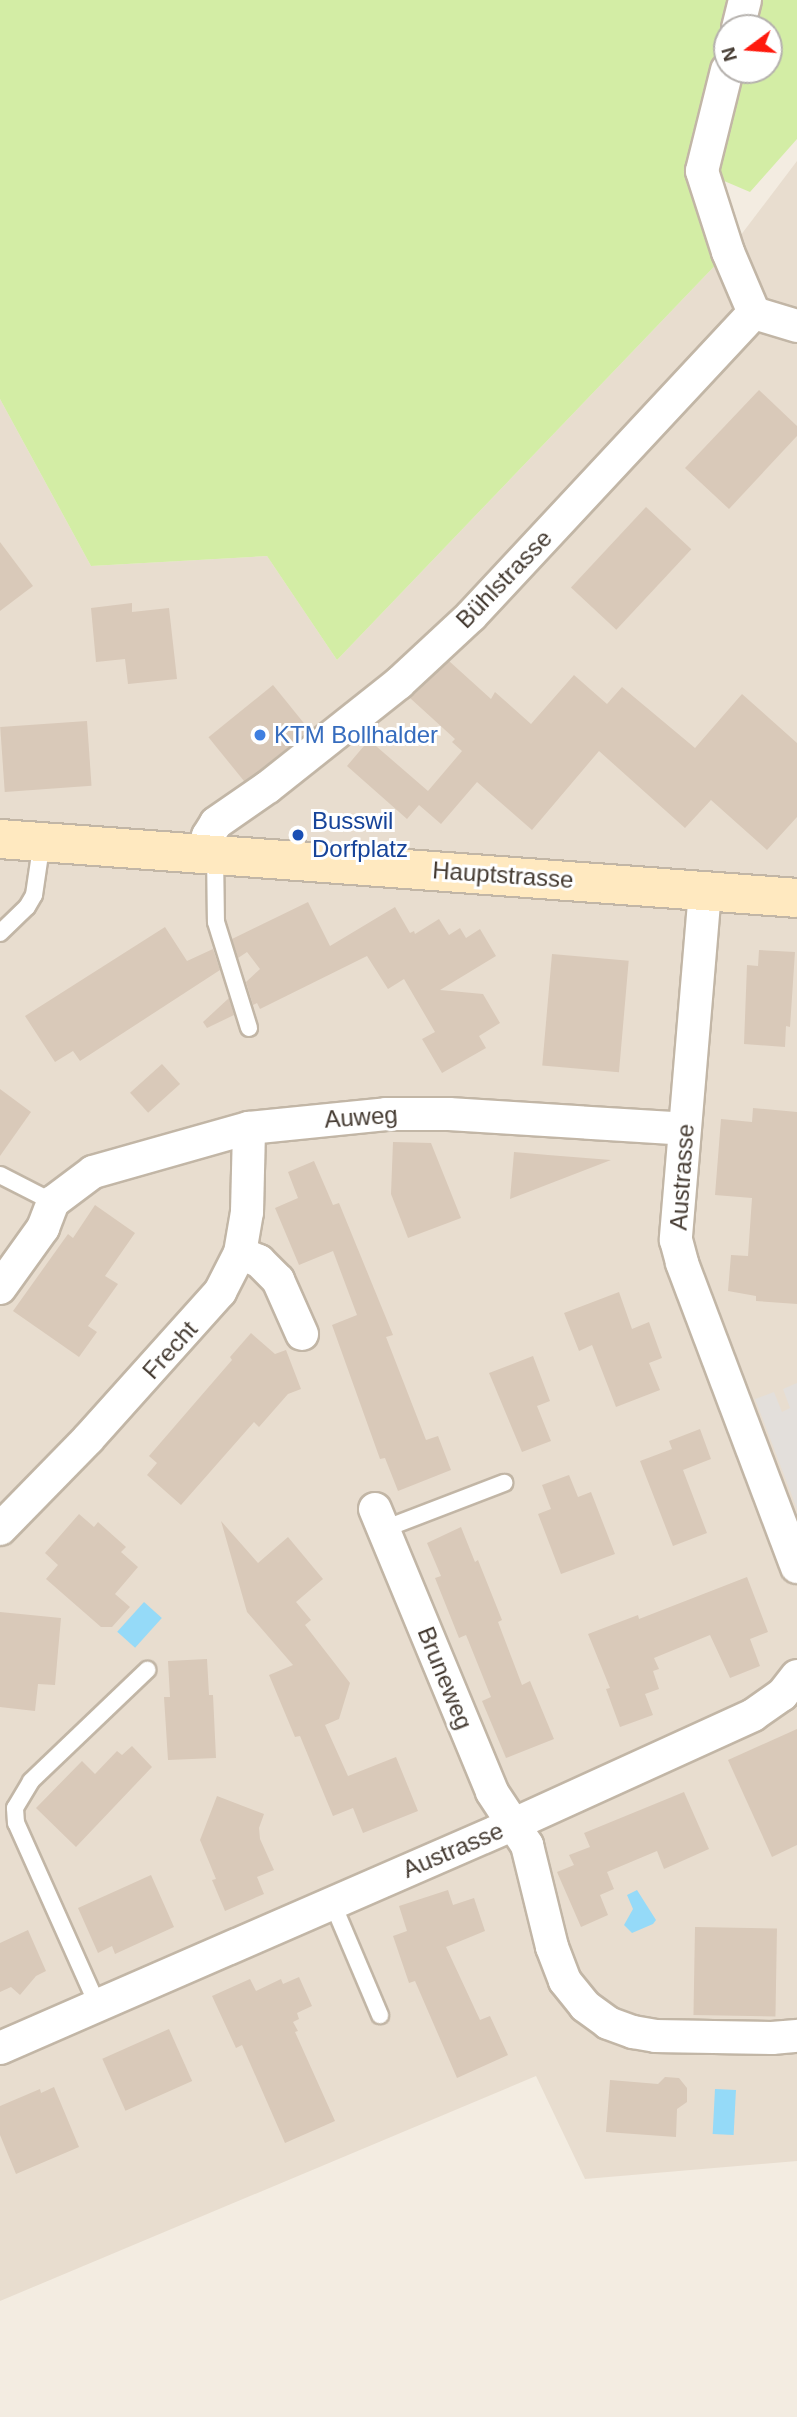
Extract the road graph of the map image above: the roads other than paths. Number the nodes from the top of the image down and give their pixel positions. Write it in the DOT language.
graph roads {
  1 [pos="724,84"];
  2 [pos="754,313"];
  3 [pos="797,326"];
  4 [pos="0,839"];
  5 [pos="42,841"];
  6 [pos="210,853"];
  7 [pos="705,891"];
  8 [pos="797,898"];
  9 [pos="0,933"];
  10 [pos="249,1028"];
  11 [pos="249,1128"];
  12 [pos="685,1129"];
  13 [pos="0,1175"];
  14 [pos="53,1202"];
  15 [pos="240,1253"];
  16 [pos="0,1288"];
  17 [pos="302,1334"];
  18 [pos="504,1483"];
  19 [pos="380,1519"];
  20 [pos="0,1529"];
  21 [pos="797,1567"];
  22 [pos="147,1670"];
  23 [pos="797,1676"];
  24 [pos="512,1825"];
  25 [pos="332,1902"];
  26 [pos="98,2006"];
  27 [pos="380,2015"];
  28 [pos="797,2036"];
  29 [pos="0,2048"];
  1 -- 2 [label="street"];
  2 -- 3 [label="street"];
  2 -- 6 [label="street, Bühlstrasse"];
  4 -- 5 [label="street, Hauptstrasse"];
  5 -- 6 [label="street, Hauptstrasse"];
  5 -- 9 [label="lane"];
  6 -- 7 [label="street, Hauptstrasse"];
  6 -- 10 [label="lane"];
  7 -- 8 [label="street, Hauptstrasse"];
  7 -- 12 [label="street, Austrasse"];
  11 -- 12 [label="street, Auweg"];
  11 -- 14 [label="street, Auweg"];
  11 -- 15 [label="street, Frecht"];
  12 -- 21 [label="street, Austrasse"];
  13 -- 14 [label="lane"];
  14 -- 16 [label="street, Auweg"];
  15 -- 17 [label="street"];
  15 -- 20 [label="street, Frecht"];
  18 -- 19 [label="lane, Bruneweg"];
  19 -- 24 [label="street, Bruneweg"];
  22 -- 26 [label="lane"];
  23 -- 24 [label="street, Austrasse"];
  24 -- 25 [label="street, Austrasse"];
  24 -- 28 [label="street, Bruneweg"];
  25 -- 26 [label="street, Austrasse"];
  25 -- 27 [label="lane"];
  26 -- 29 [label="street, Austrasse"];
}
